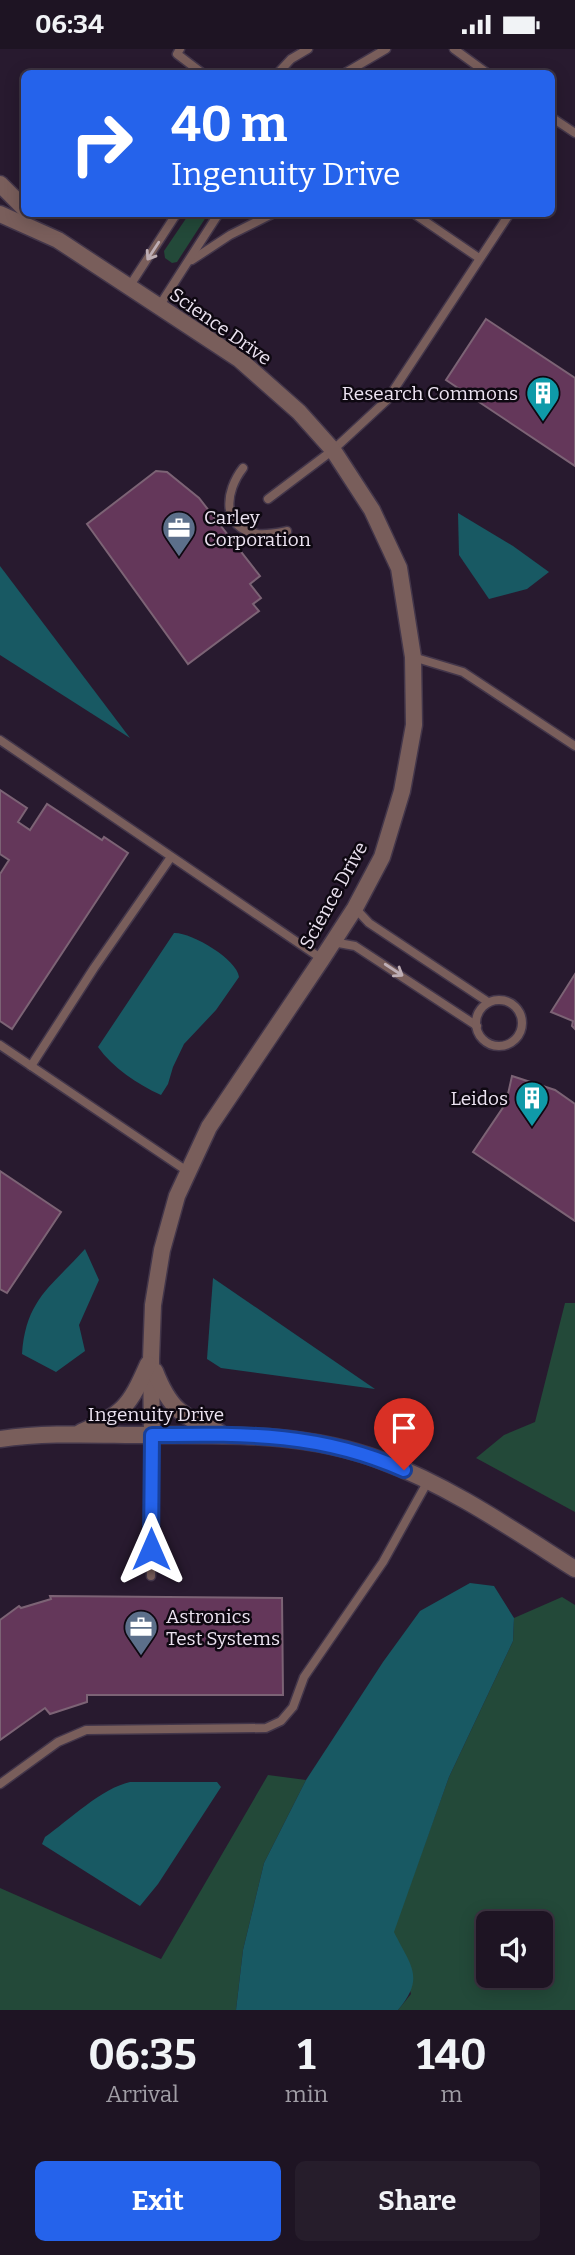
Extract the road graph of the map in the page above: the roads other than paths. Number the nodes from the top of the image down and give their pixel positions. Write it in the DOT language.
graph roads {
  1 [pos="180,49"];
  2 [pos="308,49"];
  3 [pos="386,49"];
  4 [pos="454,49"];
  5 [pos="198,70"];
  6 [pos="281,70"];
  7 [pos="350,70"];
  8 [pos="483,70"];
  9 [pos="555,120"];
  10 [pos="575,133"];
  11 [pos="0,184"];
  12 [pos="21,205"];
  13 [pos="0,214"];
  14 [pos="34,217"];
  15 [pos="174,217"];
  16 [pos="216,217"];
  17 [pos="266,217"];
  18 [pos="419,217"];
  19 [pos="507,217"];
  20 [pos="58,240"];
  21 [pos="479,258"];
  22 [pos="187,264"];
  23 [pos="128,288"];
  24 [pos="158,308"];
  25 [pos="333,450"];
  26 [pos="243,468"];
  27 [pos="268,499"];
  28 [pos="286,531"];
  29 [pos="413,657"];
  30 [pos="0,740"];
  31 [pos="575,746"];
  32 [pos="171,857"];
  33 [pos="355,908"];
  34 [pos="333,942"];
  35 [pos="322,959"];
  36 [pos="488,1002"];
  37 [pos="477,1026"];
  38 [pos="0,1045"];
  39 [pos="31,1066"];
  40 [pos="187,1171"];
  41 [pos="151,1359"];
  42 [pos="76,1434"];
  43 [pos="152,1435"];
  44 [pos="225,1435"];
  45 [pos="0,1439"];
  46 [pos="428,1481"];
  47 [pos="575,1569"];
  48 [pos="151,1576"];
  49 [pos="0,1784"];
  1 -- 5 [label="lane"];
  2 -- 6 [label="lane"];
  3 -- 7 [label="lane"];
  4 -- 8 [label="lane"];
  9 -- 10 [label="lane"];
  11 -- 12 [label="street"];
  13 -- 20 [label="street, Science Drive"];
  14 -- 20 [label="street, Science Drive"];
  15 -- 23 [label="lane, one-way"];
  16 -- 22 [label="lane"];
  17 -- 22 [label="lane"];
  18 -- 21 [label="lane"];
  19 -- 21 [label="lane"];
  20 -- 23 [label="street, Science Drive"];
  21 -- 25 [label="lane"];
  22 -- 24 [label="lane"];
  23 -- 24 [label="street, Science Drive"];
  24 -- 25 [label="street, Science Drive"];
  25 -- 27 [label="lane"];
  25 -- 29 [label="street, Science Drive"];
  26 -- 28 [label="lane"];
  29 -- 31 [label="lane"];
  29 -- 33 [label="street, Science Drive"];
  30 -- 32 [label="lane"];
  32 -- 35 [label="lane"];
  32 -- 39 [label="lane"];
  33 -- 34 [label="street, Science Drive"];
  33 -- 36 [label="lane"];
  34 -- 35 [label="street, Science Drive"];
  34 -- 37 [label="lane, one-way"];
  35 -- 40 [label="street, Science Drive"];
  36 -- 37 [label="lane"];
  36 -- 37 [label="lane"];
  38 -- 39 [label="lane"];
  39 -- 40 [label="lane"];
  40 -- 41 [label="street, Science Drive"];
  41 -- 42 [label="street"];
  41 -- 43 [label="street, Science Drive"];
  41 -- 44 [label="street"];
  42 -- 43 [label="street, Ingenuity Drive"];
  42 -- 45 [label="street, Ingenuity Drive"];
  43 -- 44 [label="street, Ingenuity Drive"];
  43 -- 48 [label="lane"];
  44 -- 46 [label="street, Ingenuity Drive"];
  46 -- 47 [label="street, Ingenuity Drive"];
  46 -- 49 [label="lane"];
}
